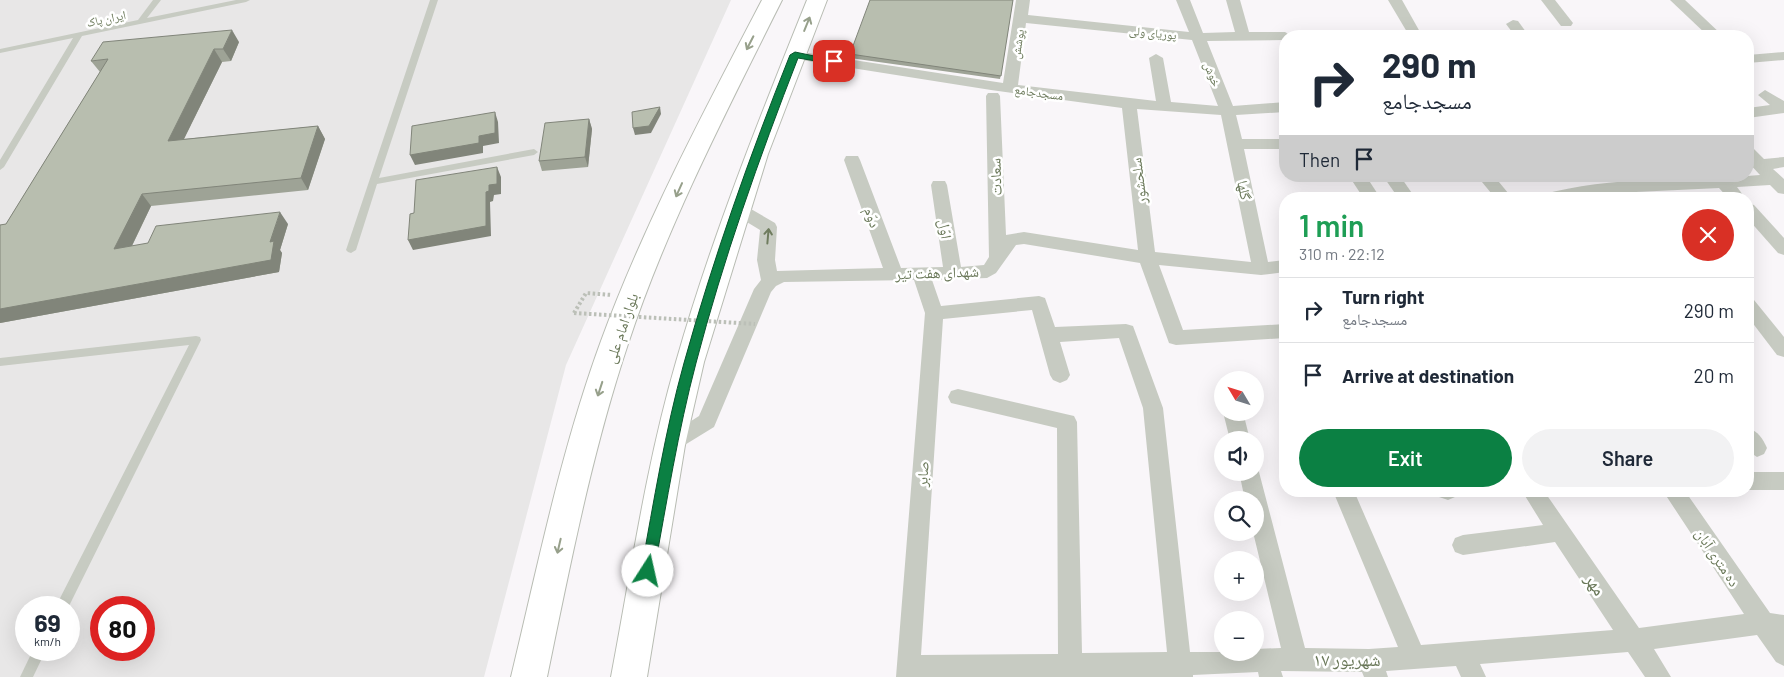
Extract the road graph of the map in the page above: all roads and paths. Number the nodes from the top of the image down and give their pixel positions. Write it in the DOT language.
graph roads {
  1 [pos="157,0"];
  2 [pos="246,0"];
  3 [pos="434,0"];
  4 [pos="772,0"];
  5 [pos="817,0"];
  6 [pos="1023,0"];
  7 [pos="1183,0"];
  8 [pos="1233,0"];
  9 [pos="1394,0"];
  10 [pos="1548,0"];
  11 [pos="1677,0"];
  12 [pos="1020,18"];
  13 [pos="140,22"];
  14 [pos="1566,23"];
  15 [pos="1514,24"];
  16 [pos="1412,30"];
  17 [pos="1518,30"];
  18 [pos="1710,30"];
  19 [pos="79,35"];
  20 [pos="1243,36"];
  21 [pos="1279,36"];
  22 [pos="1199,37"];
  23 [pos="0,51"];
  24 [pos="795,55"];
  25 [pos="1784,56"];
  26 [pos="1156,58"];
  27 [pos="1754,58"];
  28 [pos="1010,88"];
  29 [pos="1766,94"];
  30 [pos="993,96"];
  31 [pos="1129,104"];
  32 [pos="1164,107"];
  33 [pos="1279,107"];
  34 [pos="1784,108"];
  35 [pos="1228,111"];
  36 [pos="1754,112"];
  37 [pos="1235,144"];
  38 [pos="1279,144"];
  39 [pos="534,152"];
  40 [pos="1754,159"];
  41 [pos="852,160"];
  42 [pos="1784,162"];
  43 [pos="1760,165"];
  44 [pos="0,167"];
  45 [pos="374,182"];
  46 [pos="1490,182"];
  47 [pos="1617,182"];
  48 [pos="1724,183"];
  49 [pos="1779,184"];
  50 [pos="939,185"];
  51 [pos="1647,185"];
  52 [pos="1499,192"];
  53 [pos="1583,192"];
  54 [pos="1653,192"];
  55 [pos="1732,192"];
  56 [pos="738,210"];
  57 [pos="1754,216"];
  58 [pos="1784,249"];
  59 [pos="351,250"];
  60 [pos="998,257"];
  61 [pos="1147,257"];
  62 [pos="1279,267"];
  63 [pos="1261,269"];
  64 [pos="894,274"];
  65 [pos="920,274"];
  66 [pos="954,274"];
  67 [pos="770,281"];
  68 [pos="586,294"];
  69 [pos="934,312"];
  70 [pos="755,324"];
  71 [pos="1755,324"];
  72 [pos="1784,325"];
  73 [pos="1279,332"];
  74 [pos="1048,335"];
  75 [pos="1784,350"];
  76 [pos="0,362"];
  77 [pos="1060,374"];
  78 [pos="958,397"];
  79 [pos="670,445"];
  80 [pos="1251,481"];
  81 [pos="1754,481"];
  82 [pos="1784,481"];
  83 [pos="1345,497"];
  84 [pos="1536,497"];
  85 [pos="1678,497"];
  86 [pos="1560,532"];
  87 [pos="1463,544"];
  88 [pos="644,589"];
  89 [pos="67,596"];
  90 [pos="1774,625"];
  91 [pos="1634,640"];
  92 [pos="1784,654"];
  93 [pos="1463,655"];
  94 [pos="1414,657"];
  95 [pos="1296,659"];
  96 [pos="34,661"];
  97 [pos="1268,669"];
  98 [pos="1373,669"];
  99 [pos="1069,670"];
  100 [pos="1180,670"];
  101 [pos="908,672"];
  102 [pos="26,677"];
  103 [pos="529,677"];
  104 [pos="613,677"];
  105 [pos="630,677"];
  106 [pos="1474,677"];
  107 [pos="1659,677"];
  1 -- 13 [label="lane"];
  2 -- 13 [label="lane, ایران پاک"];
  3 -- 45 [label="lane"];
  4 -- 103 [label="highway, بلوار امام علی, one-way"];
  24 -- 5 [label="highway, one-way"];
  6 -- 12 [label="street, پوشش"];
  7 -- 22 [label="street"];
  8 -- 20 [label="street"];
  9 -- 16 [label="street"];
  10 -- 14 [label="street"];
  11 -- 18 [label="street"];
  12 -- 22 [label="street, پوریای ولی"];
  12 -- 28 [label="street, پوشش"];
  13 -- 19 [label="lane, ایران پاک"];
  15 -- 17 [label="street"];
  19 -- 23 [label="lane, ایران پاک"];
  19 -- 44 [label="lane"];
  20 -- 21 [label="street, پوریای ولی"];
  20 -- 22 [label="street, پوریای ولی"];
  22 -- 35 [label="street, خوش"];
  24 -- 28 [label="street, مسجدجامع"];
  24 -- 56 [label="highway"];
  25 -- 27 [label="street"];
  26 -- 32 [label="street"];
  28 -- 31 [label="street, مسجدجامع"];
  29 -- 34 [label="street"];
  30 -- 60 [label="street, سعادت"];
  31 -- 32 [label="street, مسجدجامع"];
  31 -- 61 [label="street, سلحشور"];
  32 -- 35 [label="street, مسجدجامع"];
  33 -- 35 [label="street, مسجدجامع"];
  34 -- 36 [label="street"];
  35 -- 37 [label="street, گلها"];
  37 -- 38 [label="street"];
  37 -- 63 [label="street, گلها"];
  39 -- 45 [label="lane"];
  40 -- 43 [label="street"];
  41 -- 64 [label="street, دوّم"];
  42 -- 43 [label="street"];
  43 -- 49 [label="street"];
  45 -- 59 [label="lane"];
  46 -- 52 [label="street"];
  47 -- 51 [label="street"];
  47 -- 53 [label="street"];
  48 -- 49 [label="street"];
  48 -- 51 [label="street"];
  48 -- 55 [label="street"];
  50 -- 66 [label="street, اوّل"];
  51 -- 54 [label="street"];
  67 -- 56 [label="street, one-way"];
  56 -- 79 [label="highway"];
  57 -- 58 [label="street"];
  60 -- 61 [label="street, شهدای هفت تیر"];
  60 -- 66 [label="street, شهدای هفت تیر"];
  61 -- 63 [label="street, شهدای هفت تیر"];
  61 -- 73 [label="street, سلحشور"];
  62 -- 63 [label="street, شهدای هفت تیر"];
  64 -- 65 [label="street, شهدای هفت تیر"];
  64 -- 67 [label="street, شهدای هفت تیر"];
  65 -- 66 [label="street, شهدای هفت تیر"];
  65 -- 69 [label="street, صابر"];
  67 -- 79 [label="street"];
  68 -- 70 [label="path, bridge"];
  69 -- 74 [label="street"];
  69 -- 101 [label="street, صابر"];
  71 -- 72 [label="street"];
  71 -- 75 [label="street"];
  74 -- 77 [label="street"];
  74 -- 100 [label="street"];
  76 -- 89 [label="lane"];
  78 -- 99 [label="street"];
  79 -- 88 [label="highway"];
  80 -- 95 [label="street"];
  81 -- 82 [label="street"];
  83 -- 94 [label="street"];
  84 -- 86 [label="street, مهر"];
  85 -- 90 [label="street, ده متری آبان"];
  86 -- 87 [label="street"];
  86 -- 91 [label="street, مهر"];
  88 -- 104 [label="highway"];
  88 -- 105 [label="highway"];
  90 -- 91 [label="street, ۱۷ شهریور"];
  90 -- 92 [label="street, ده متری آبان"];
  91 -- 93 [label="street, ۱۷ شهریور"];
  91 -- 107 [label="street, مهر"];
  93 -- 94 [label="street, ۱۷ شهریور"];
  93 -- 106 [label="street"];
  94 -- 98 [label="street, ۱۷ شهریور"];
  95 -- 97 [label="street, ۱۷ شهریور"];
  95 -- 98 [label="street, ۱۷ شهریور"];
  96 -- 102 [label="lane"];
  97 -- 100 [label="street, ۱۷ شهریور"];
  99 -- 100 [label="street, ۱۷ شهریور"];
  99 -- 101 [label="street, ۱۷ شهریور"];
}
